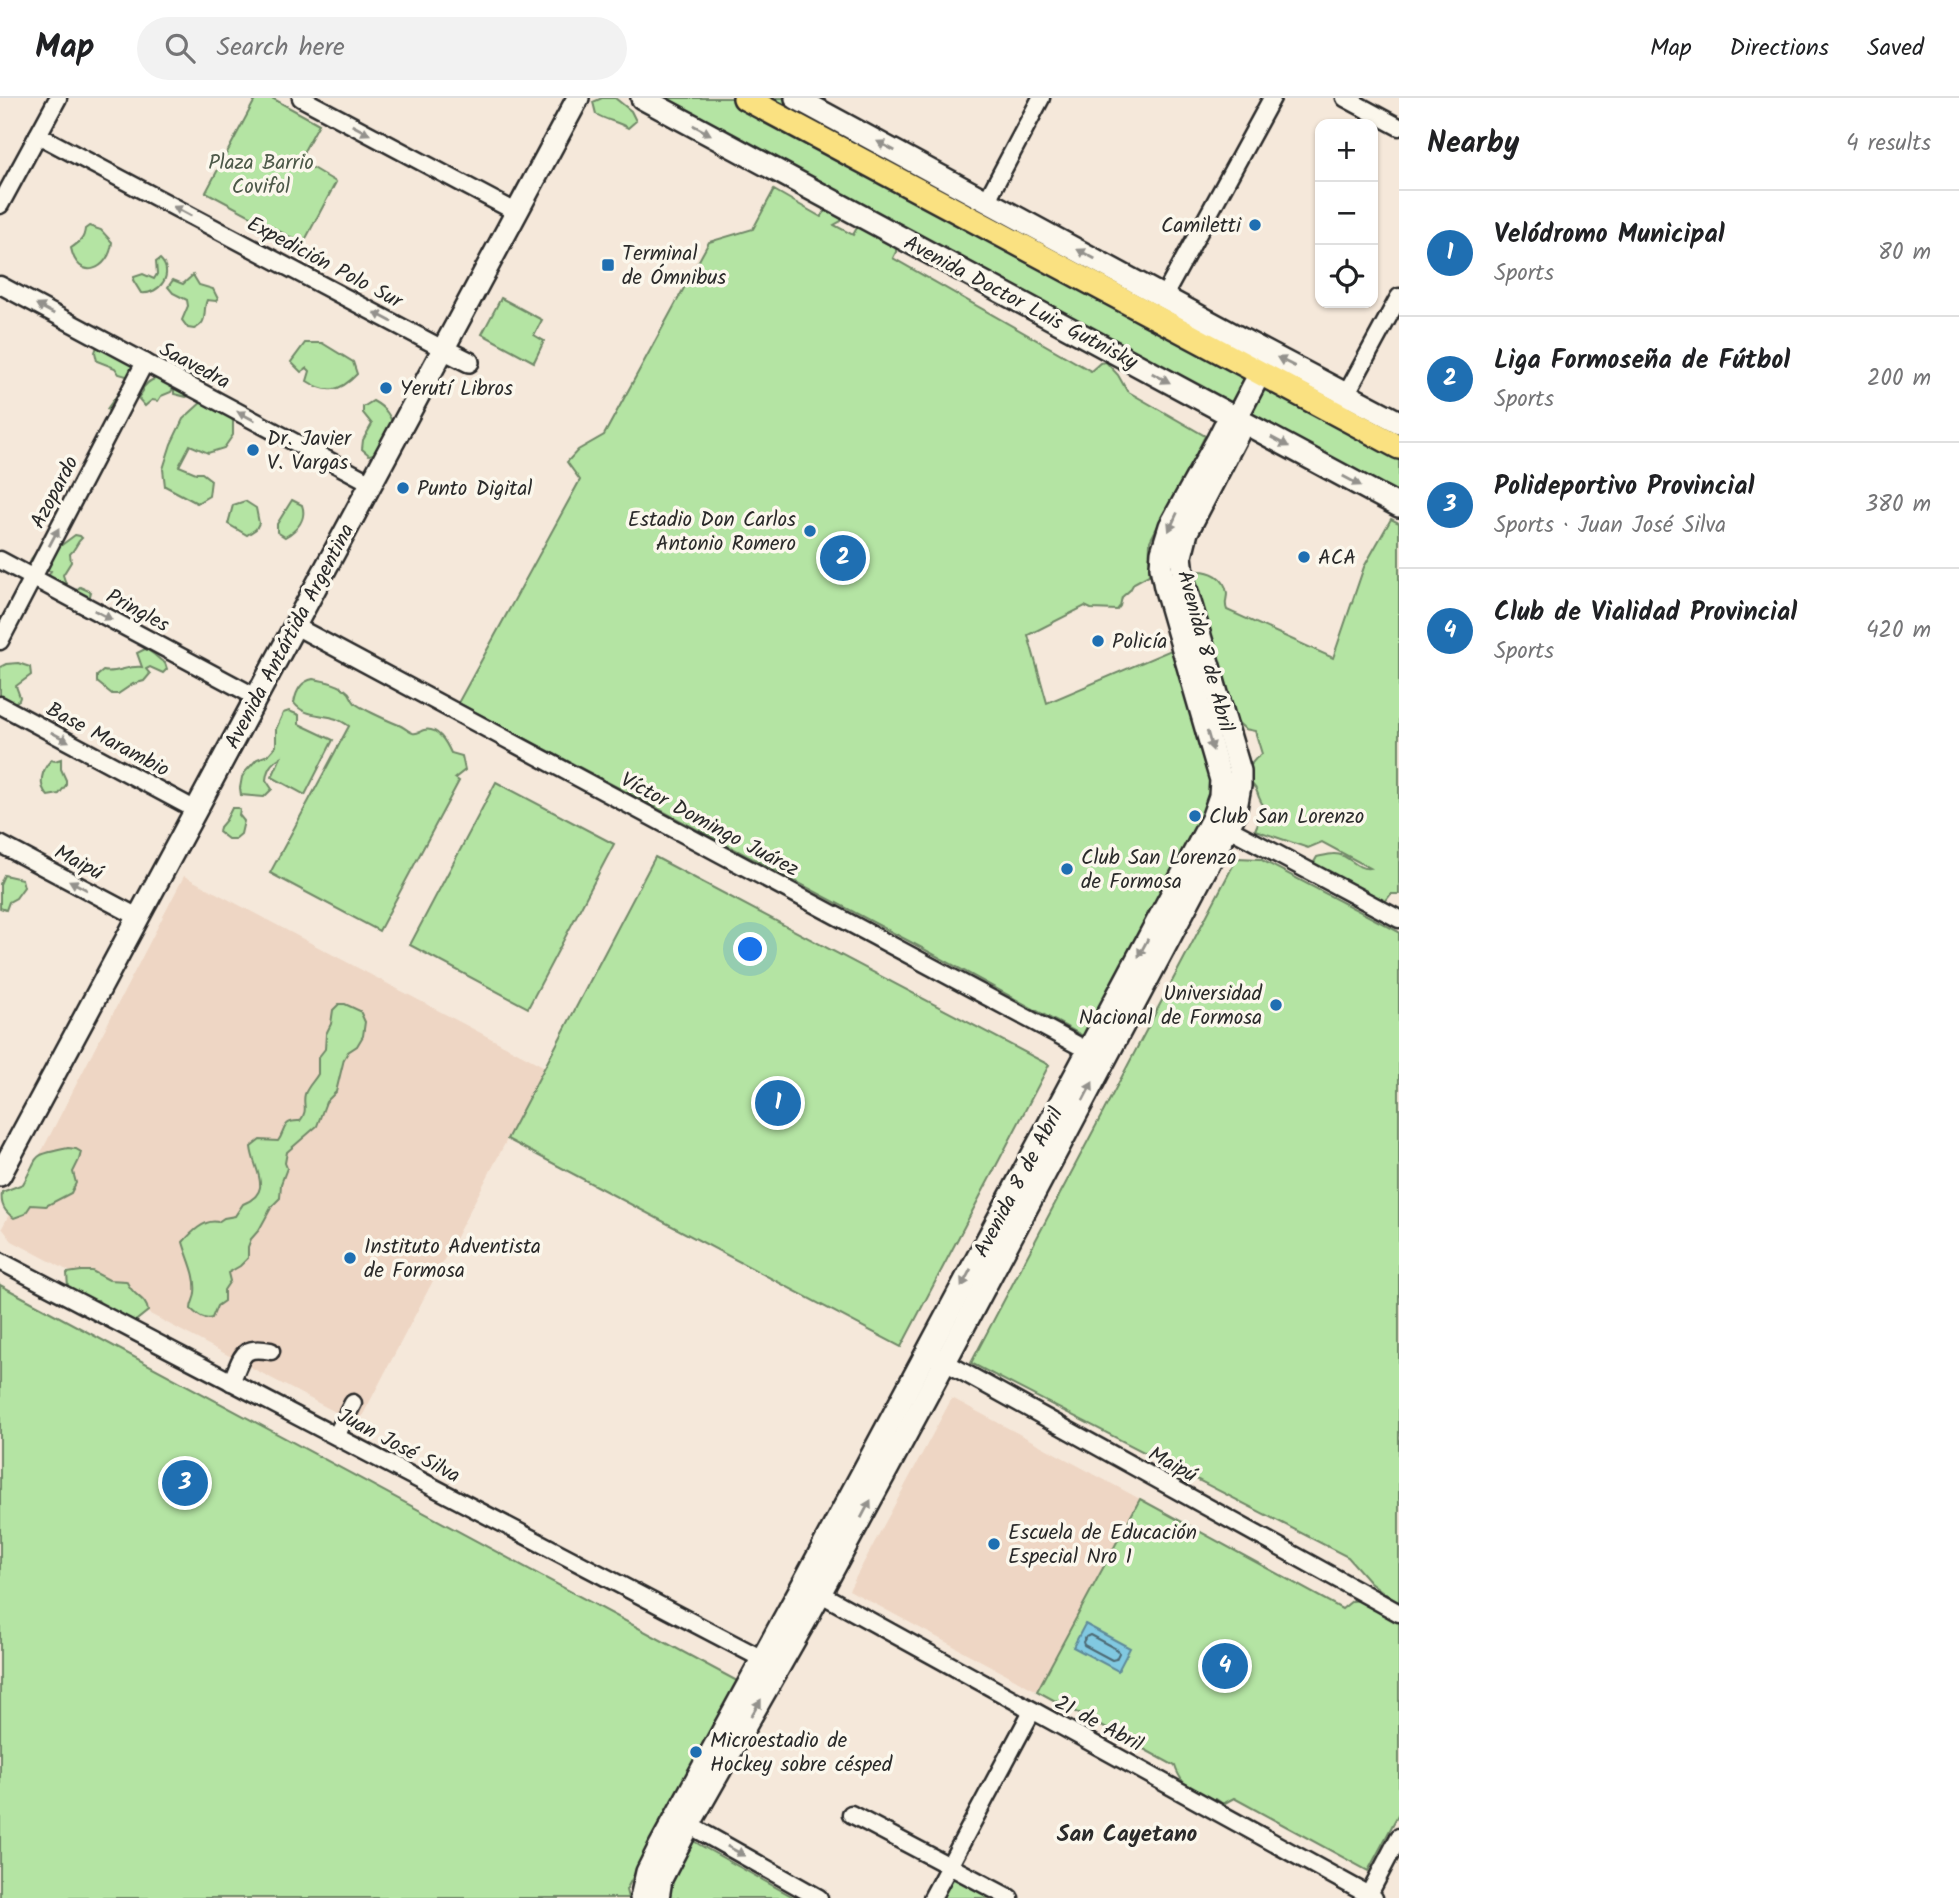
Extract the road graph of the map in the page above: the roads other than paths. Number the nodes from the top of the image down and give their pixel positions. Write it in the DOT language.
graph roads {
  1 [pos="58,98"];
  2 [pos="301,98"];
  3 [pos="578,98"];
  4 [pos="642,98"];
  5 [pos="745,98"];
  6 [pos="1041,98"];
  7 [pos="1272,98"];
  8 [pos="1345,98"];
  9 [pos="803,100"];
  10 [pos="1399,127"];
  11 [pos="38,135"];
  12 [pos="986,200"];
  13 [pos="0,205"];
  14 [pos="516,212"];
  15 [pos="0,285"];
  16 [pos="1164,296"];
  17 [pos="1399,297"];
  18 [pos="443,349"];
  19 [pos="145,362"];
  20 [pos="469,362"];
  21 [pos="1260,373"];
  22 [pos="1341,403"];
  23 [pos="1236,419"];
  24 [pos="1399,422"];
  25 [pos="1399,447"];
  26 [pos="371,483"];
  27 [pos="1399,506"];
  28 [pos="0,560"];
  29 [pos="33,578"];
  30 [pos="295,626"];
  31 [pos="0,641"];
  32 [pos="256,697"];
  33 [pos="0,705"];
  34 [pos="196,810"];
  35 [pos="1220,823"];
  36 [pos="0,844"];
  37 [pos="138,917"];
  38 [pos="1399,919"];
  39 [pos="1096,1055"];
  40 [pos="0,1175"];
  41 [pos="0,1261"];
  42 [pos="271,1351"];
  43 [pos="936,1357"];
  44 [pos="231,1382"];
  45 [pos="353,1402"];
  46 [pos="336,1436"];
  47 [pos="812,1589"];
  48 [pos="1399,1614"];
  49 [pos="771,1663"];
  50 [pos="1032,1711"];
  51 [pos="851,1814"];
  52 [pos="683,1821"];
  53 [pos="1399,1837"];
  54 [pos="950,1866"];
  55 [pos="1370,1897"];
  56 [pos="641,1898"];
  57 [pos="658,1898"];
  58 [pos="819,1898"];
  59 [pos="933,1898"];
  60 [pos="1010,1898"];
  1 -- 11 [label="street"];
  2 -- 14 [label="street, one-way"];
  3 -- 14 [label="main road, Avenida Antártida Argentina"];
  4 -- 23 [label="main road, Avenida Doctor Luis Gutnisky, one-way"];
  5 -- 21 [label="main road"];
  6 -- 12 [label="street"];
  7 -- 16 [label="street"];
  8 -- 10 [label="street"];
  12 -- 9 [label="main road, one-way"];
  11 -- 13 [label="street"];
  18 -- 11 [label="street, Expedición Polo Sur, one-way"];
  16 -- 12 [label="main road, one-way"];
  14 -- 18 [label="main road, Avenida Antártida Argentina"];
  19 -- 15 [label="street, Saavedra, one-way"];
  22 -- 16 [label="main road, one-way"];
  17 -- 22 [label="street"];
  18 -- 20 [label="street"];
  18 -- 26 [label="main road, Avenida Antártida Argentina"];
  26 -- 19 [label="street, Saavedra, one-way"];
  29 -- 19 [label="street, Azopardo, one-way"];
  21 -- 22 [label="main road"];
  21 -- 23 [label="main road, Avenida 8 de Abril"];
  22 -- 24 [label="main road"];
  22 -- 25 [label="main road"];
  23 -- 27 [label="main road, Avenida Doctor Luis Gutnisky, one-way"];
  23 -- 35 [label="main road, Avenida 8 de Abril"];
  26 -- 30 [label="main road, Avenida Antártida Argentina"];
  28 -- 29 [label="street, Pringles"];
  29 -- 31 [label="street, Azopardo"];
  29 -- 32 [label="street, Pringles, one-way"];
  30 -- 32 [label="main road, Avenida Antártida Argentina"];
  30 -- 39 [label="street, Víctor Domingo Juárez"];
  32 -- 34 [label="main road, Avenida Antártida Argentina"];
  33 -- 34 [label="street, Base Marambio, one-way"];
  34 -- 37 [label="main road, Avenida Antártida Argentina"];
  35 -- 38 [label="street"];
  35 -- 39 [label="main road, Avenida 8 de Abril"];
  37 -- 36 [label="street, Maipú, one-way"];
  37 -- 40 [label="main road, Avenida Antártida Argentina"];
  39 -- 43 [label="main road, Avenida 8 de Abril"];
  41 -- 44 [label="street, Juan José Silva"];
  42 -- 44 [label="street"];
  43 -- 47 [label="main road, Avenida 8 de Abril"];
  43 -- 48 [label="street, Maipú"];
  44 -- 46 [label="street, Juan José Silva"];
  45 -- 46 [label="street"];
  46 -- 49 [label="street, Juan José Silva"];
  47 -- 49 [label="main road, Avenida 8 de Abril"];
  47 -- 50 [label="street, 21 de Abril"];
  49 -- 52 [label="main road, Avenida 8 de Abril"];
  50 -- 54 [label="street"];
  50 -- 55 [label="street, 21 de Abril"];
  51 -- 54 [label="street"];
  52 -- 56 [label="main road, Avenida 8 de Abril"];
  52 -- 57 [label="main road, Avenida 8 de Abril"];
  52 -- 58 [label="street, one-way"];
  53 -- 55 [label="street"];
  54 -- 59 [label="street"];
  54 -- 60 [label="street"];
}
